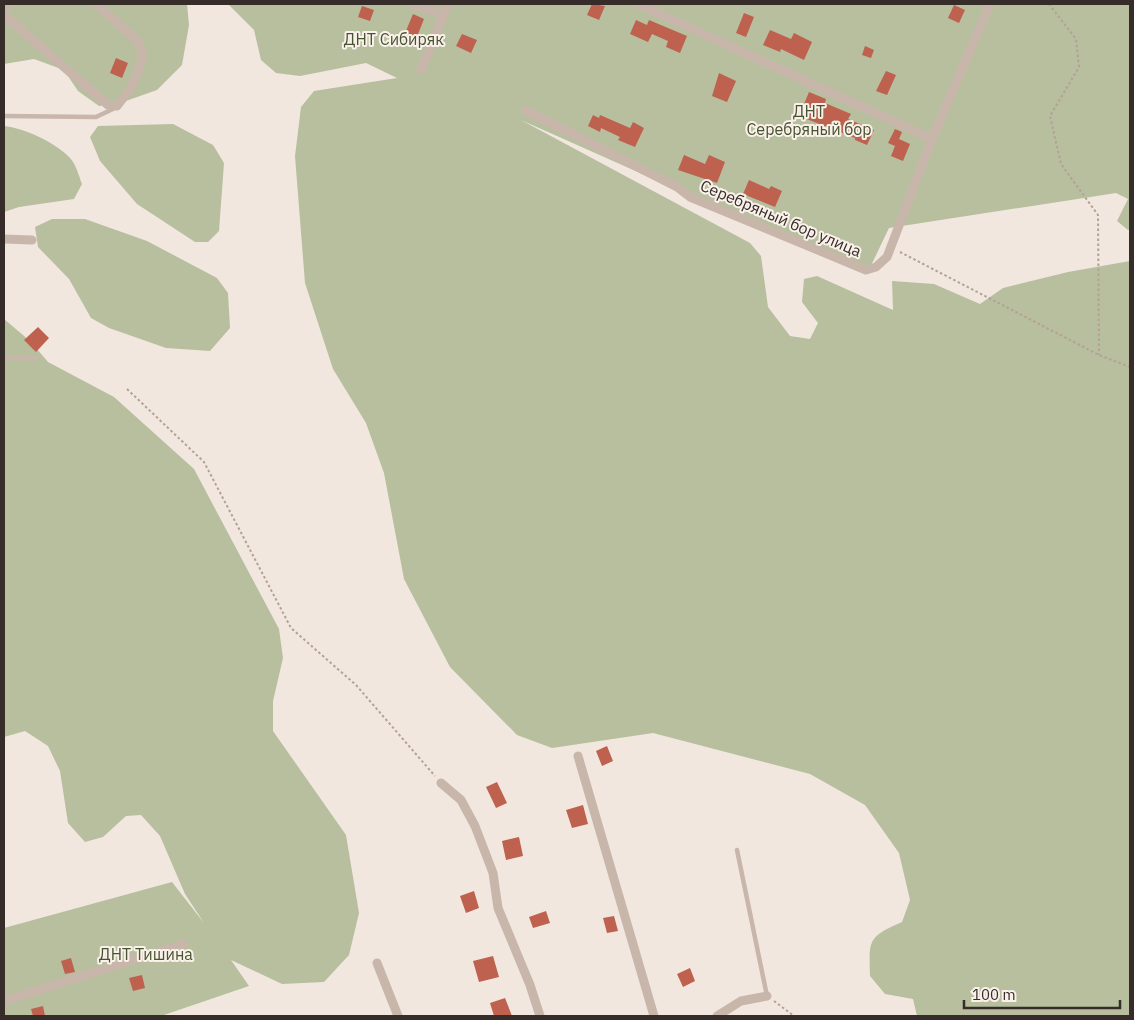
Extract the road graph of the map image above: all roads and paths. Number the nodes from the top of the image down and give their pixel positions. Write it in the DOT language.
graph roads {
  1 [pos="13,4"];
  2 [pos="96,4"];
  3 [pos="411,4"];
  4 [pos="448,4"];
  5 [pos="638,4"];
  6 [pos="990,4"];
  7 [pos="1049,4"];
  8 [pos="4,15"];
  9 [pos="444,15"];
  10 [pos="421,70"];
  11 [pos="117,106"];
  12 [pos="525,110"];
  13 [pos="4,116"];
  14 [pos="932,139"];
  15 [pos="4,239"];
  16 [pos="32,240"];
  17 [pos="891,247"];
  18 [pos="1099,355"];
  19 [pos="4,358"];
  20 [pos="37,358"];
  21 [pos="1130,367"];
  22 [pos="127,389"];
  23 [pos="578,756"];
  24 [pos="441,783"];
  25 [pos="738,850"];
  26 [pos="183,944"];
  27 [pos="377,963"];
  28 [pos="767,996"];
  29 [pos="4,1001"];
  30 [pos="398,1016"];
  31 [pos="540,1016"];
  32 [pos="654,1016"];
  33 [pos="717,1016"];
  34 [pos="794,1016"];
  1 -- 8 [label="lane"];
  2 -- 11 [label="street"];
  3 -- 9 [label="street"];
  4 -- 9 [label="street"];
  5 -- 14 [label="street"];
  6 -- 14 [label="street, Серебряный бор улица"];
  7 -- 18 [label="path"];
  8 -- 11 [label="street"];
  9 -- 10 [label="street"];
  11 -- 13 [label="lane"];
  12 -- 17 [label="street, Серебряный бор улица"];
  14 -- 17 [label="street, Серебряный бор улица"];
  15 -- 16 [label="street"];
  17 -- 18 [label="path"];
  18 -- 21 [label="path"];
  19 -- 20 [label="lane"];
  22 -- 24 [label="path"];
  23 -- 32 [label="street"];
  24 -- 31 [label="street"];
  25 -- 28 [label="lane"];
  26 -- 29 [label="street"];
  27 -- 30 [label="street"];
  28 -- 33 [label="street"];
  28 -- 34 [label="path"];
}
